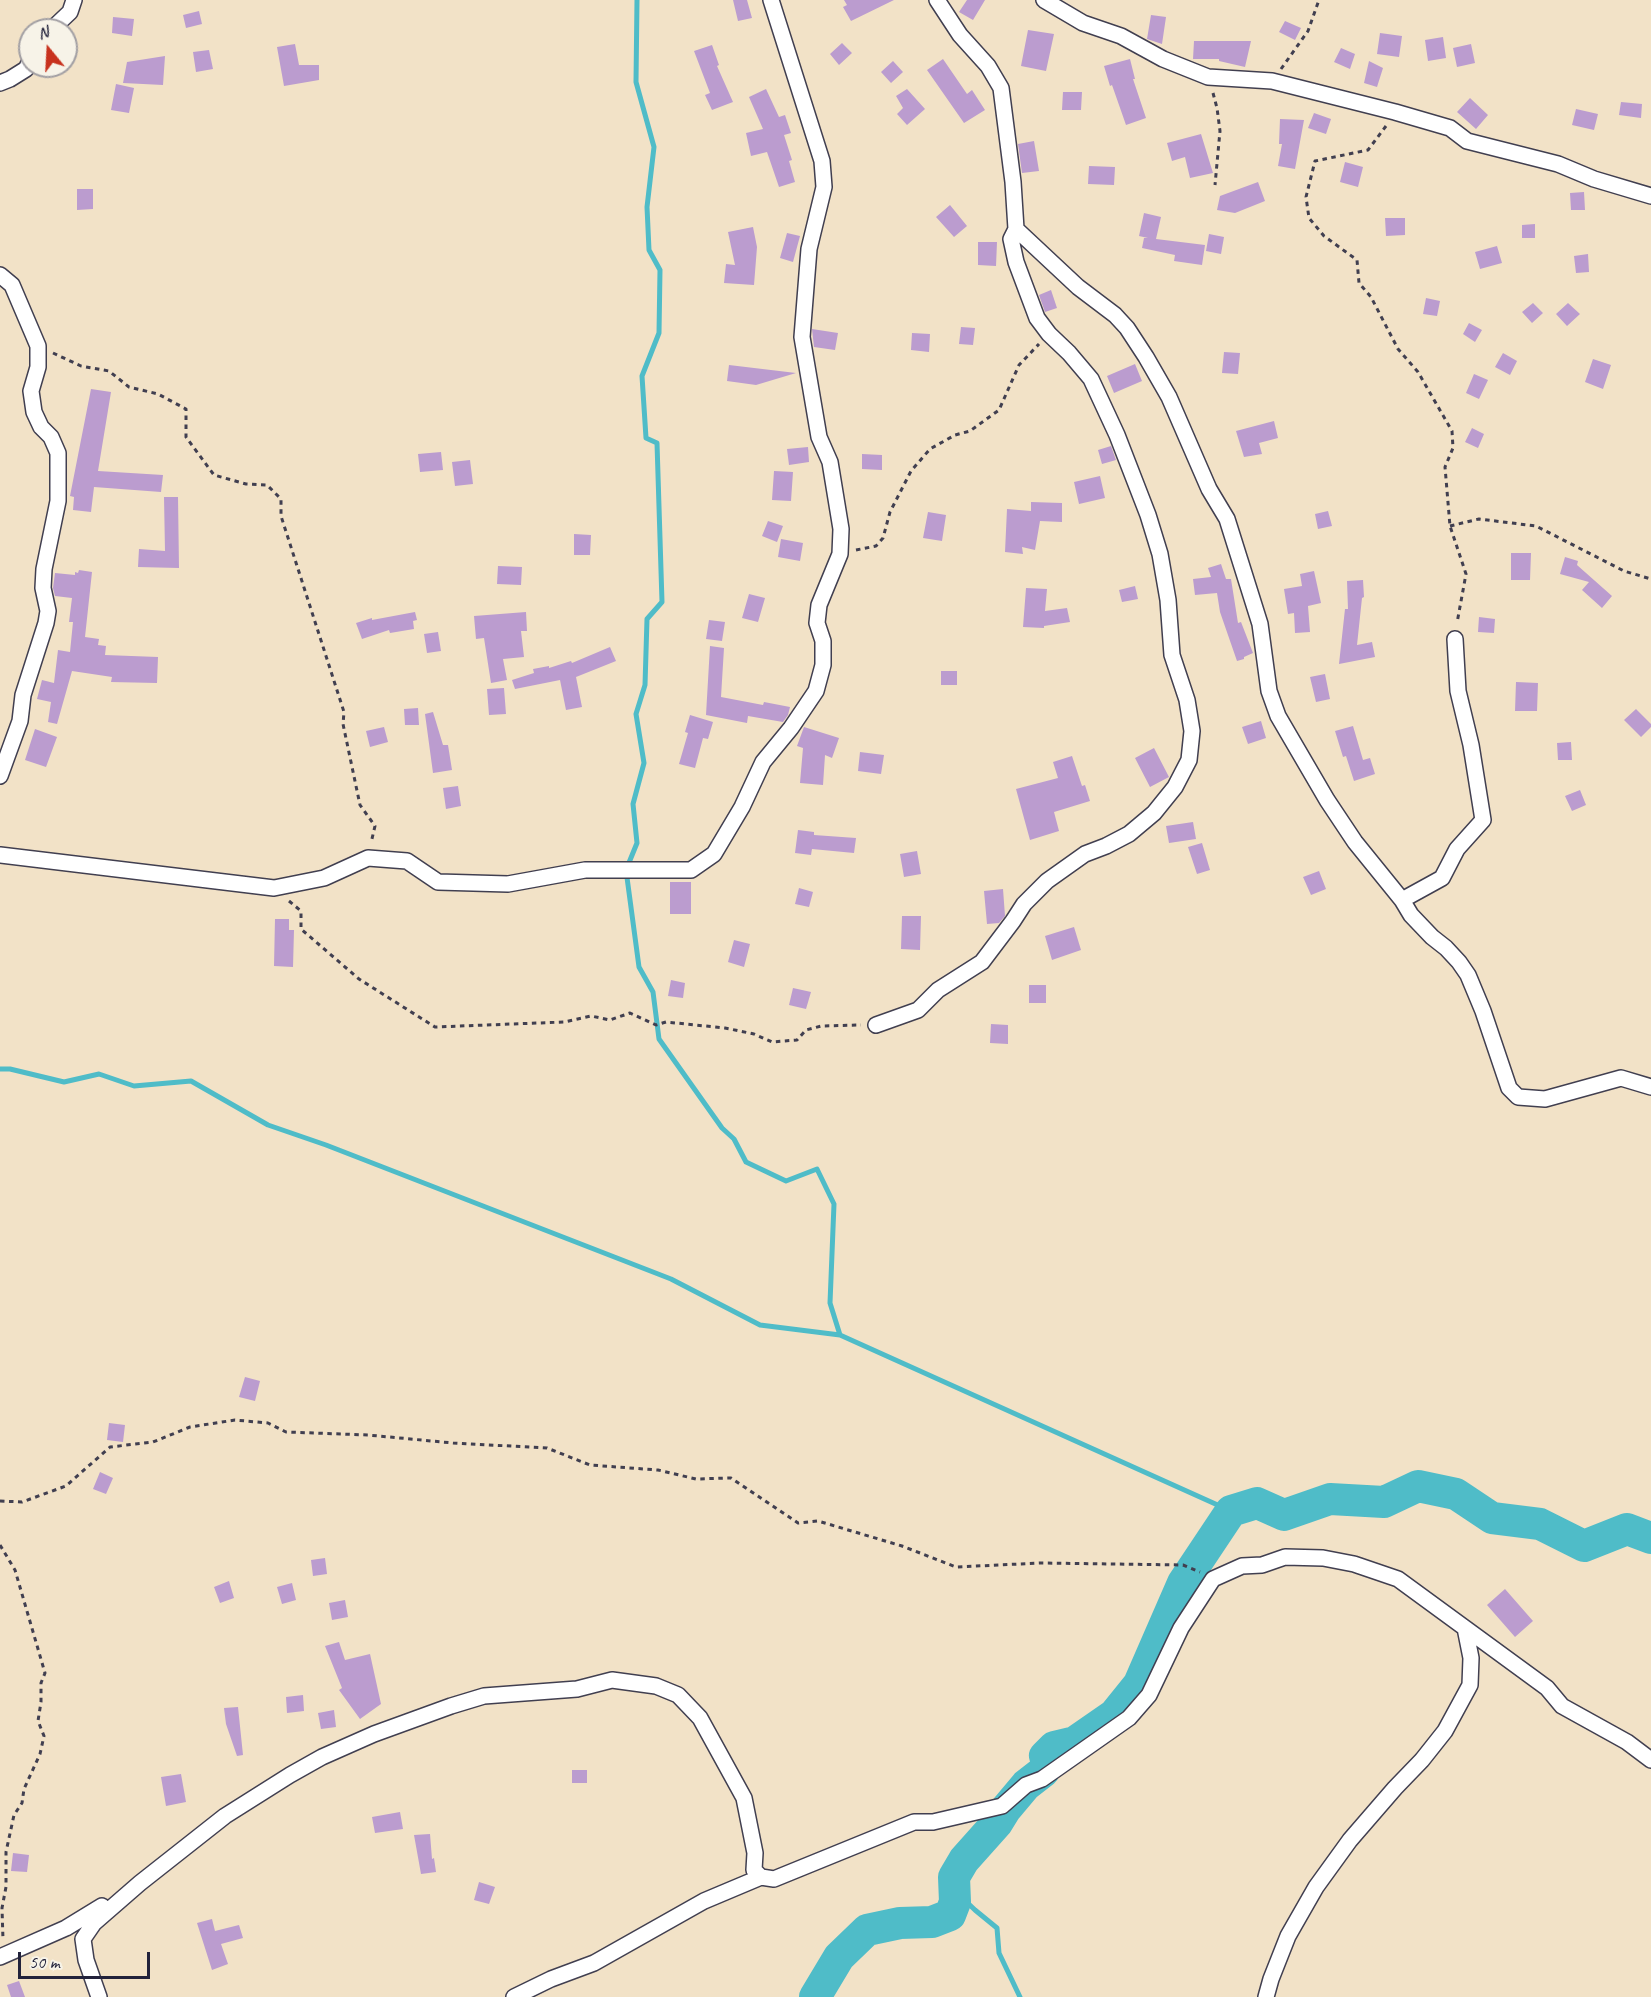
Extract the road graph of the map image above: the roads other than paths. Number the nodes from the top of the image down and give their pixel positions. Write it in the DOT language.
graph roads {
  1 [pos="74,0"];
  2 [pos="771,0"];
  3 [pos="937,0"];
  4 [pos="1044,0"];
  5 [pos="64,18"];
  6 [pos="18,73"];
  7 [pos="0,83"];
  8 [pos="1651,196"];
  9 [pos="1016,229"];
  10 [pos="0,275"];
  11 [pos="1455,639"];
  12 [pos="0,776"];
  13 [pos="0,855"];
  14 [pos="1402,900"];
  15 [pos="876,1025"];
  16 [pos="1651,1087"];
  17 [pos="1465,1628"];
  18 [pos="1651,1760"];
  19 [pos="761,1877"];
  20 [pos="141,1883"];
  21 [pos="2,1956"];
  22 [pos="99,1997"];
  23 [pos="514,1997"];
  24 [pos="1266,1997"];
  1 -- 5 [label="street"];
  2 -- 13 [label="street"];
  3 -- 9 [label="street"];
  4 -- 8 [label="street"];
  6 -- 7 [label="street"];
  9 -- 14 [label="street"];
  9 -- 15 [label="street"];
  10 -- 12 [label="street"];
  11 -- 14 [label="street"];
  14 -- 16 [label="street"];
  17 -- 18 [label="street"];
  17 -- 19 [label="street"];
  17 -- 24 [label="street"];
  19 -- 20 [label="street"];
  19 -- 23 [label="street"];
  20 -- 21 [label="street"];
  20 -- 22 [label="street"];
}
